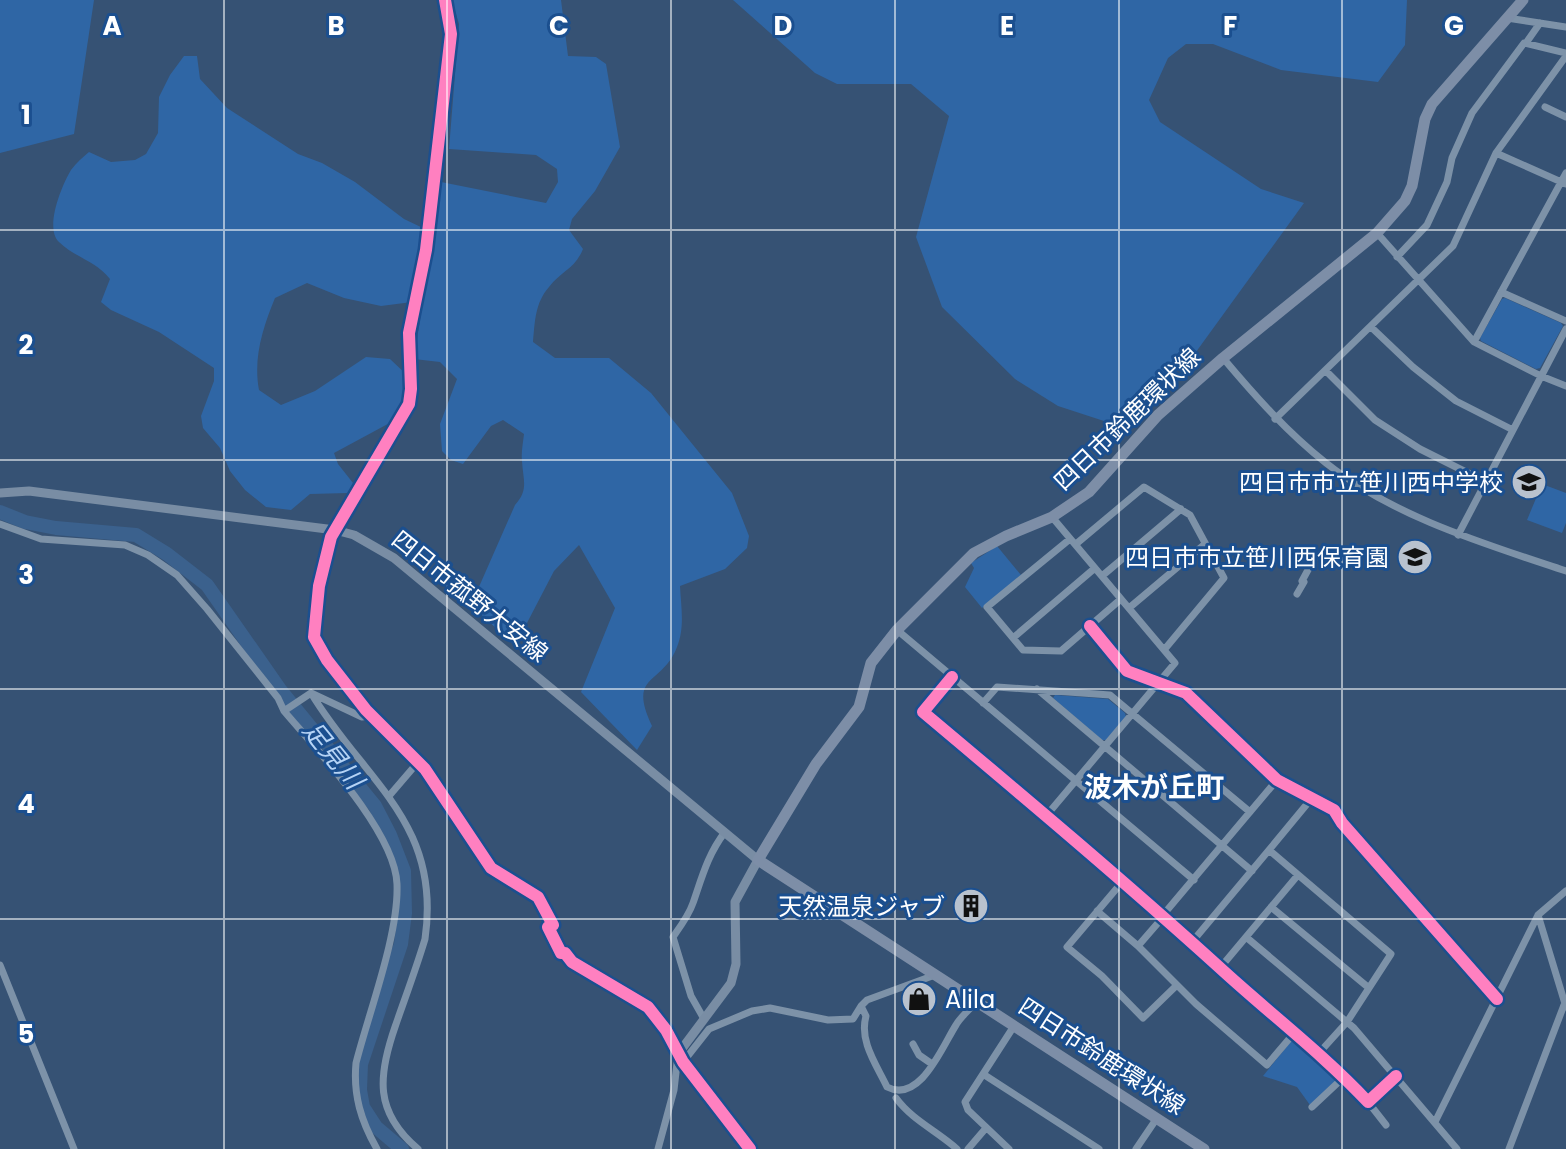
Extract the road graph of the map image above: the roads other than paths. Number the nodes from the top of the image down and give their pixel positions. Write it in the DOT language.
graph roads {
  1 [pos="445,0"];
  2 [pos="1523,0"];
  3 [pos="1507,18"];
  4 [pos="1540,23"];
  5 [pos="1566,27"];
  6 [pos="1526,43"];
  7 [pos="1566,54"];
  8 [pos="1545,107"];
  9 [pos="1566,117"];
  10 [pos="1496,153"];
  11 [pos="1566,173"];
  12 [pos="1563,183"];
  13 [pos="1377,233"];
  14 [pos="1397,257"];
  15 [pos="1417,281"];
  16 [pos="1501,292"];
  17 [pos="1566,321"];
  18 [pos="1371,327"];
  19 [pos="1566,329"];
  20 [pos="1474,342"];
  21 [pos="1223,358"];
  22 [pos="1326,371"];
  23 [pos="1541,376"];
  24 [pos="1566,386"];
  25 [pos="1275,419"];
  26 [pos="1513,430"];
  27 [pos="1486,482"];
  28 [pos="3,492"];
  29 [pos="1181,509"];
  30 [pos="1052,517"];
  31 [pos="0,524"];
  32 [pos="335,530"];
  33 [pos="1458,535"];
  34 [pos="1073,542"];
  35 [pos="1205,544"];
  36 [pos="1315,557"];
  37 [pos="1095,568"];
  38 [pos="1566,571"];
  39 [pos="1102,576"];
  40 [pos="1297,594"];
  41 [pos="1121,599"];
  42 [pos="1129,608"];
  43 [pos="1090,626"];
  44 [pos="897,630"];
  45 [pos="1013,638"];
  46 [pos="1164,650"];
  47 [pos="952,677"];
  48 [pos="1159,681"];
  49 [pos="1037,689"];
  50 [pos="311,693"];
  51 [pos="983,703"];
  52 [pos="284,711"];
  53 [pos="1132,713"];
  54 [pos="371,716"];
  55 [pos="1105,746"];
  56 [pos="421,763"];
  57 [pos="1277,780"];
  58 [pos="1076,781"];
  59 [pos="389,796"];
  60 [pos="1312,798"];
  61 [pos="1250,812"];
  62 [pos="1046,816"];
  63 [pos="725,832"];
  64 [pos="1222,845"];
  65 [pos="1269,850"];
  66 [pos="758,860"];
  67 [pos="1252,871"];
  68 [pos="1298,875"];
  69 [pos="1194,880"];
  70 [pos="1123,881"];
  71 [pos="1566,891"];
  72 [pos="1271,907"];
  73 [pos="1097,911"];
  74 [pos="1164,915"];
  75 [pos="1538,915"];
  76 [pos="1246,937"];
  77 [pos="1192,942"];
  78 [pos="1138,946"];
  79 [pos="0,965"];
  80 [pos="1220,968"];
  81 [pos="935,975"];
  82 [pos="1177,985"];
  83 [pos="1369,988"];
  84 [pos="1497,999"];
  85 [pos="976,1001"];
  86 [pos="861,1006"];
  87 [pos="1565,1006"];
  88 [pos="704,1019"];
  89 [pos="1347,1022"];
  90 [pos="1014,1026"];
  91 [pos="1295,1032"];
  92 [pos="913,1044"];
  93 [pos="1319,1053"];
  94 [pos="681,1058"];
  95 [pos="932,1064"];
  96 [pos="983,1074"];
  97 [pos="1396,1076"];
  98 [pos="1344,1077"];
  99 [pos="896,1098"];
  100 [pos="1368,1102"];
  101 [pos="1312,1107"];
  102 [pos="1157,1118"];
  103 [pos="1435,1122"];
  104 [pos="1386,1125"];
  105 [pos="986,1128"];
  106 [pos="74,1149"];
  107 [pos="377,1149"];
  108 [pos="418,1149"];
  109 [pos="658,1149"];
  110 [pos="750,1149"];
  111 [pos="957,1149"];
  112 [pos="968,1149"];
  113 [pos="1009,1149"];
  114 [pos="1099,1149"];
  115 [pos="1136,1149"];
  116 [pos="1204,1149"];
  117 [pos="1457,1149"];
  118 [pos="1509,1149"];
  1 -- 32 [label="street"];
  2 -- 3 [label="main road, 四日市鈴鹿環状線"];
  3 -- 4 [label="street"];
  3 -- 13 [label="main road, 四日市鈴鹿環状線"];
  4 -- 5 [label="street"];
  4 -- 6 [label="street"];
  6 -- 7 [label="street"];
  6 -- 14 [label="street"];
  7 -- 10 [label="street"];
  8 -- 9 [label="street"];
  10 -- 12 [label="street"];
  10 -- 15 [label="street"];
  11 -- 12 [label="street"];
  12 -- 16 [label="street"];
  13 -- 14 [label="street"];
  13 -- 21 [label="main road, 四日市鈴鹿環状線"];
  14 -- 15 [label="street"];
  15 -- 18 [label="street"];
  15 -- 20 [label="street"];
  16 -- 17 [label="street"];
  16 -- 20 [label="street"];
  18 -- 22 [label="street"];
  18 -- 26 [label="street"];
  19 -- 23 [label="street"];
  20 -- 23 [label="street"];
  21 -- 25 [label="street"];
  21 -- 30 [label="main road, 四日市鈴鹿環状線"];
  22 -- 25 [label="street"];
  22 -- 27 [label="street"];
  23 -- 24 [label="street"];
  23 -- 26 [label="street"];
  25 -- 33 [label="street"];
  26 -- 27 [label="street"];
  27 -- 33 [label="street"];
  28 -- 32 [label="main road, 四日市菰野大安線"];
  29 -- 34 [label="street"];
  29 -- 35 [label="street"];
  29 -- 39 [label="street"];
  30 -- 34 [label="street"];
  30 -- 44 [label="main road, 四日市鈴鹿環状線"];
  31 -- 52 [label="street"];
  32 -- 54 [label="street"];
  32 -- 63 [label="main road, 四日市菰野大安線"];
  33 -- 38 [label="street"];
  34 -- 37 [label="street"];
  34 -- 45 [label="street"];
  35 -- 42 [label="street"];
  35 -- 46 [label="street"];
  36 -- 40 [label="street"];
  37 -- 39 [label="street"];
  37 -- 45 [label="street"];
  39 -- 41 [label="street"];
  41 -- 42 [label="street"];
  41 -- 43 [label="street"];
  42 -- 46 [label="street"];
  43 -- 45 [label="street"];
  43 -- 48 [label="street"];
  44 -- 47 [label="street"];
  44 -- 66 [label="main road, 四日市鈴鹿環状線"];
  46 -- 48 [label="street"];
  47 -- 51 [label="street"];
  47 -- 62 [label="street"];
  48 -- 53 [label="street"];
  48 -- 57 [label="street"];
  49 -- 51 [label="street"];
  49 -- 53 [label="street"];
  49 -- 55 [label="street"];
  50 -- 52 [label="street"];
  50 -- 54 [label="street"];
  50 -- 59 [label="street"];
  51 -- 58 [label="street"];
  52 -- 107 [label="street"];
  53 -- 55 [label="street"];
  53 -- 61 [label="street"];
  54 -- 56 [label="street"];
  55 -- 58 [label="street"];
  55 -- 64 [label="street"];
  56 -- 59 [label="street"];
  56 -- 94 [label="street"];
  57 -- 60 [label="street"];
  57 -- 61 [label="street"];
  58 -- 62 [label="street"];
  58 -- 69 [label="street"];
  59 -- 108 [label="street"];
  60 -- 65 [label="street"];
  60 -- 84 [label="street"];
  61 -- 64 [label="street"];
  62 -- 70 [label="street"];
  63 -- 66 [label="main road, 四日市菰野大安線"];
  63 -- 88 [label="street"];
  64 -- 67 [label="street"];
  64 -- 69 [label="street"];
  65 -- 67 [label="street"];
  65 -- 68 [label="street"];
  66 -- 81 [label="main road, 四日市鈴鹿環状線"];
  66 -- 88 [label="main road"];
  67 -- 77 [label="street"];
  68 -- 72 [label="street"];
  68 -- 83 [label="street"];
  69 -- 74 [label="street"];
  70 -- 73 [label="street"];
  70 -- 74 [label="street"];
  71 -- 75 [label="street"];
  72 -- 76 [label="street"];
  72 -- 83 [label="street"];
  73 -- 78 [label="street"];
  73 -- 82 [label="street"];
  74 -- 77 [label="street"];
  74 -- 78 [label="street"];
  75 -- 84 [label="street"];
  75 -- 87 [label="street"];
  76 -- 80 [label="street"];
  76 -- 89 [label="street"];
  77 -- 80 [label="street"];
  78 -- 82 [label="street"];
  79 -- 106 [label="street"];
  80 -- 91 [label="street"];
  81 -- 85 [label="main road, 四日市鈴鹿環状線"];
  81 -- 86 [label="street"];
  82 -- 91 [label="street"];
  83 -- 89 [label="street"];
  84 -- 103 [label="street"];
  85 -- 90 [label="main road, 四日市鈴鹿環状線"];
  85 -- 95 [label="street"];
  86 -- 94 [label="street"];
  86 -- 95 [label="street"];
  87 -- 118 [label="street"];
  88 -- 94 [label="main road"];
  89 -- 93 [label="street"];
  89 -- 97 [label="street"];
  90 -- 96 [label="street"];
  90 -- 102 [label="main road, 四日市鈴鹿環状線"];
  91 -- 93 [label="street"];
  92 -- 95 [label="street"];
  93 -- 98 [label="street"];
  94 -- 109 [label="street"];
  94 -- 110 [label="main road"];
  96 -- 105 [label="street"];
  96 -- 114 [label="street"];
  97 -- 100 [label="street"];
  97 -- 103 [label="street"];
  98 -- 100 [label="street"];
  98 -- 101 [label="street"];
  99 -- 111 [label="street"];
  100 -- 104 [label="street"];
  102 -- 115 [label="street"];
  102 -- 116 [label="main road, 四日市鈴鹿環状線"];
  103 -- 117 [label="street"];
  105 -- 112 [label="street"];
  105 -- 113 [label="street"];
}
